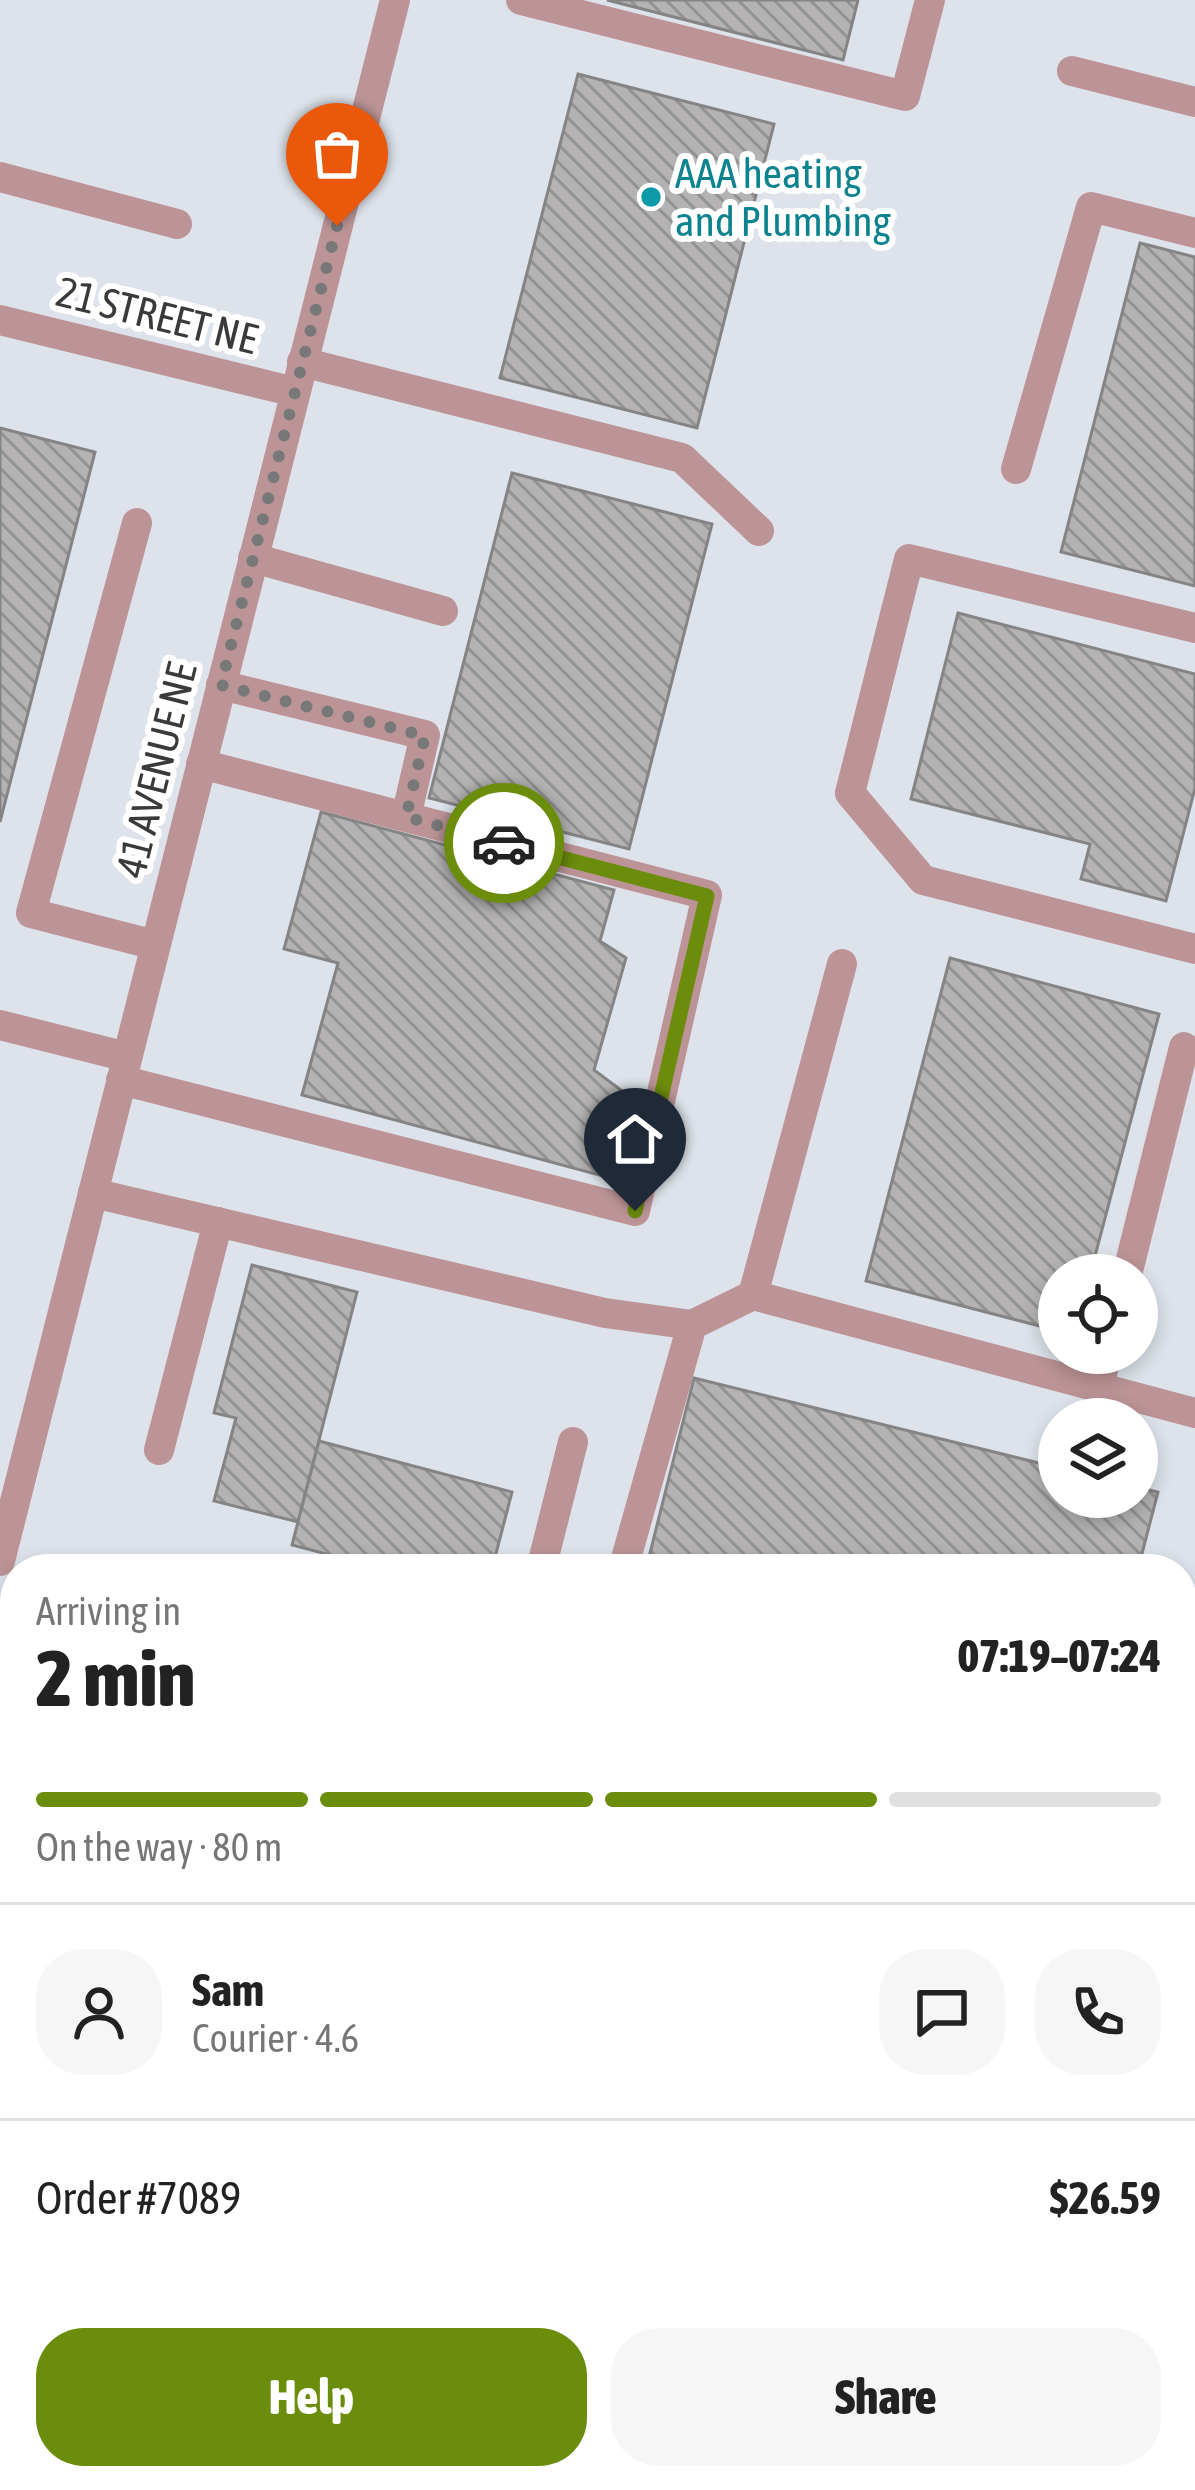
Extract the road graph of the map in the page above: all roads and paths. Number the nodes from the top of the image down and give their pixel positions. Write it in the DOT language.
graph roads {
  1 [pos="395,0"];
  2 [pos="521,0"];
  3 [pos="930,0"];
  4 [pos="553,4"];
  5 [pos="1072,71"];
  6 [pos="1195,102"];
  7 [pos="0,177"];
  8 [pos="178,224"];
  9 [pos="1195,232"];
  10 [pos="0,320"];
  11 [pos="302,362"];
  12 [pos="295,392"];
  13 [pos="1016,469"];
  14 [pos="137,523"];
  15 [pos="759,530"];
  16 [pos="253,558"];
  17 [pos="443,611"];
  18 [pos="1195,628"];
  19 [pos="221,685"];
  20 [pos="201,764"];
  21 [pos="406,817"];
  22 [pos="155,945"];
  23 [pos="1195,949"];
  24 [pos="842,964"];
  25 [pos="0,1025"];
  26 [pos="1184,1047"];
  27 [pos="124,1069"];
  28 [pos="93,1193"];
  29 [pos="218,1222"];
  30 [pos="1132,1254"];
  31 [pos="753,1295"];
  32 [pos="692,1325"];
  33 [pos="1102,1374"];
  34 [pos="1099,1387"];
  35 [pos="1195,1413"];
  36 [pos="573,1442"];
  37 [pos="160,1450"];
  38 [pos="2,1554"];
  39 [pos="545,1554"];
  40 [pos="627,1554"];
  1 -- 11 [label="street, 41 AVENUE NE"];
  2 -- 4 [label="street"];
  3 -- 4 [label="street"];
  5 -- 6 [label="street"];
  7 -- 8 [label="street"];
  9 -- 13 [label="street"];
  10 -- 12 [label="street, 21 STREET NE"];
  11 -- 12 [label="street, 41 AVENUE NE"];
  11 -- 15 [label="street"];
  12 -- 16 [label="street, 41 AVENUE NE"];
  14 -- 22 [label="street"];
  16 -- 17 [label="street"];
  16 -- 19 [label="street, 41 AVENUE NE"];
  18 -- 23 [label="street"];
  19 -- 20 [label="street, 41 AVENUE NE"];
  19 -- 21 [label="street"];
  20 -- 21 [label="street"];
  20 -- 22 [label="street, 41 AVENUE NE"];
  21 -- 27 [label="street"];
  22 -- 27 [label="street, 41 AVENUE NE"];
  24 -- 31 [label="street"];
  25 -- 27 [label="street"];
  26 -- 30 [label="street"];
  27 -- 28 [label="street, 41 AVENUE NE"];
  28 -- 29 [label="street"];
  28 -- 38 [label="street, 41 AVENUE NE"];
  29 -- 32 [label="street"];
  29 -- 37 [label="street"];
  31 -- 32 [label="street"];
  31 -- 34 [label="street"];
  32 -- 40 [label="street"];
  33 -- 34 [label="street"];
  34 -- 35 [label="street"];
  36 -- 39 [label="street"];
}
